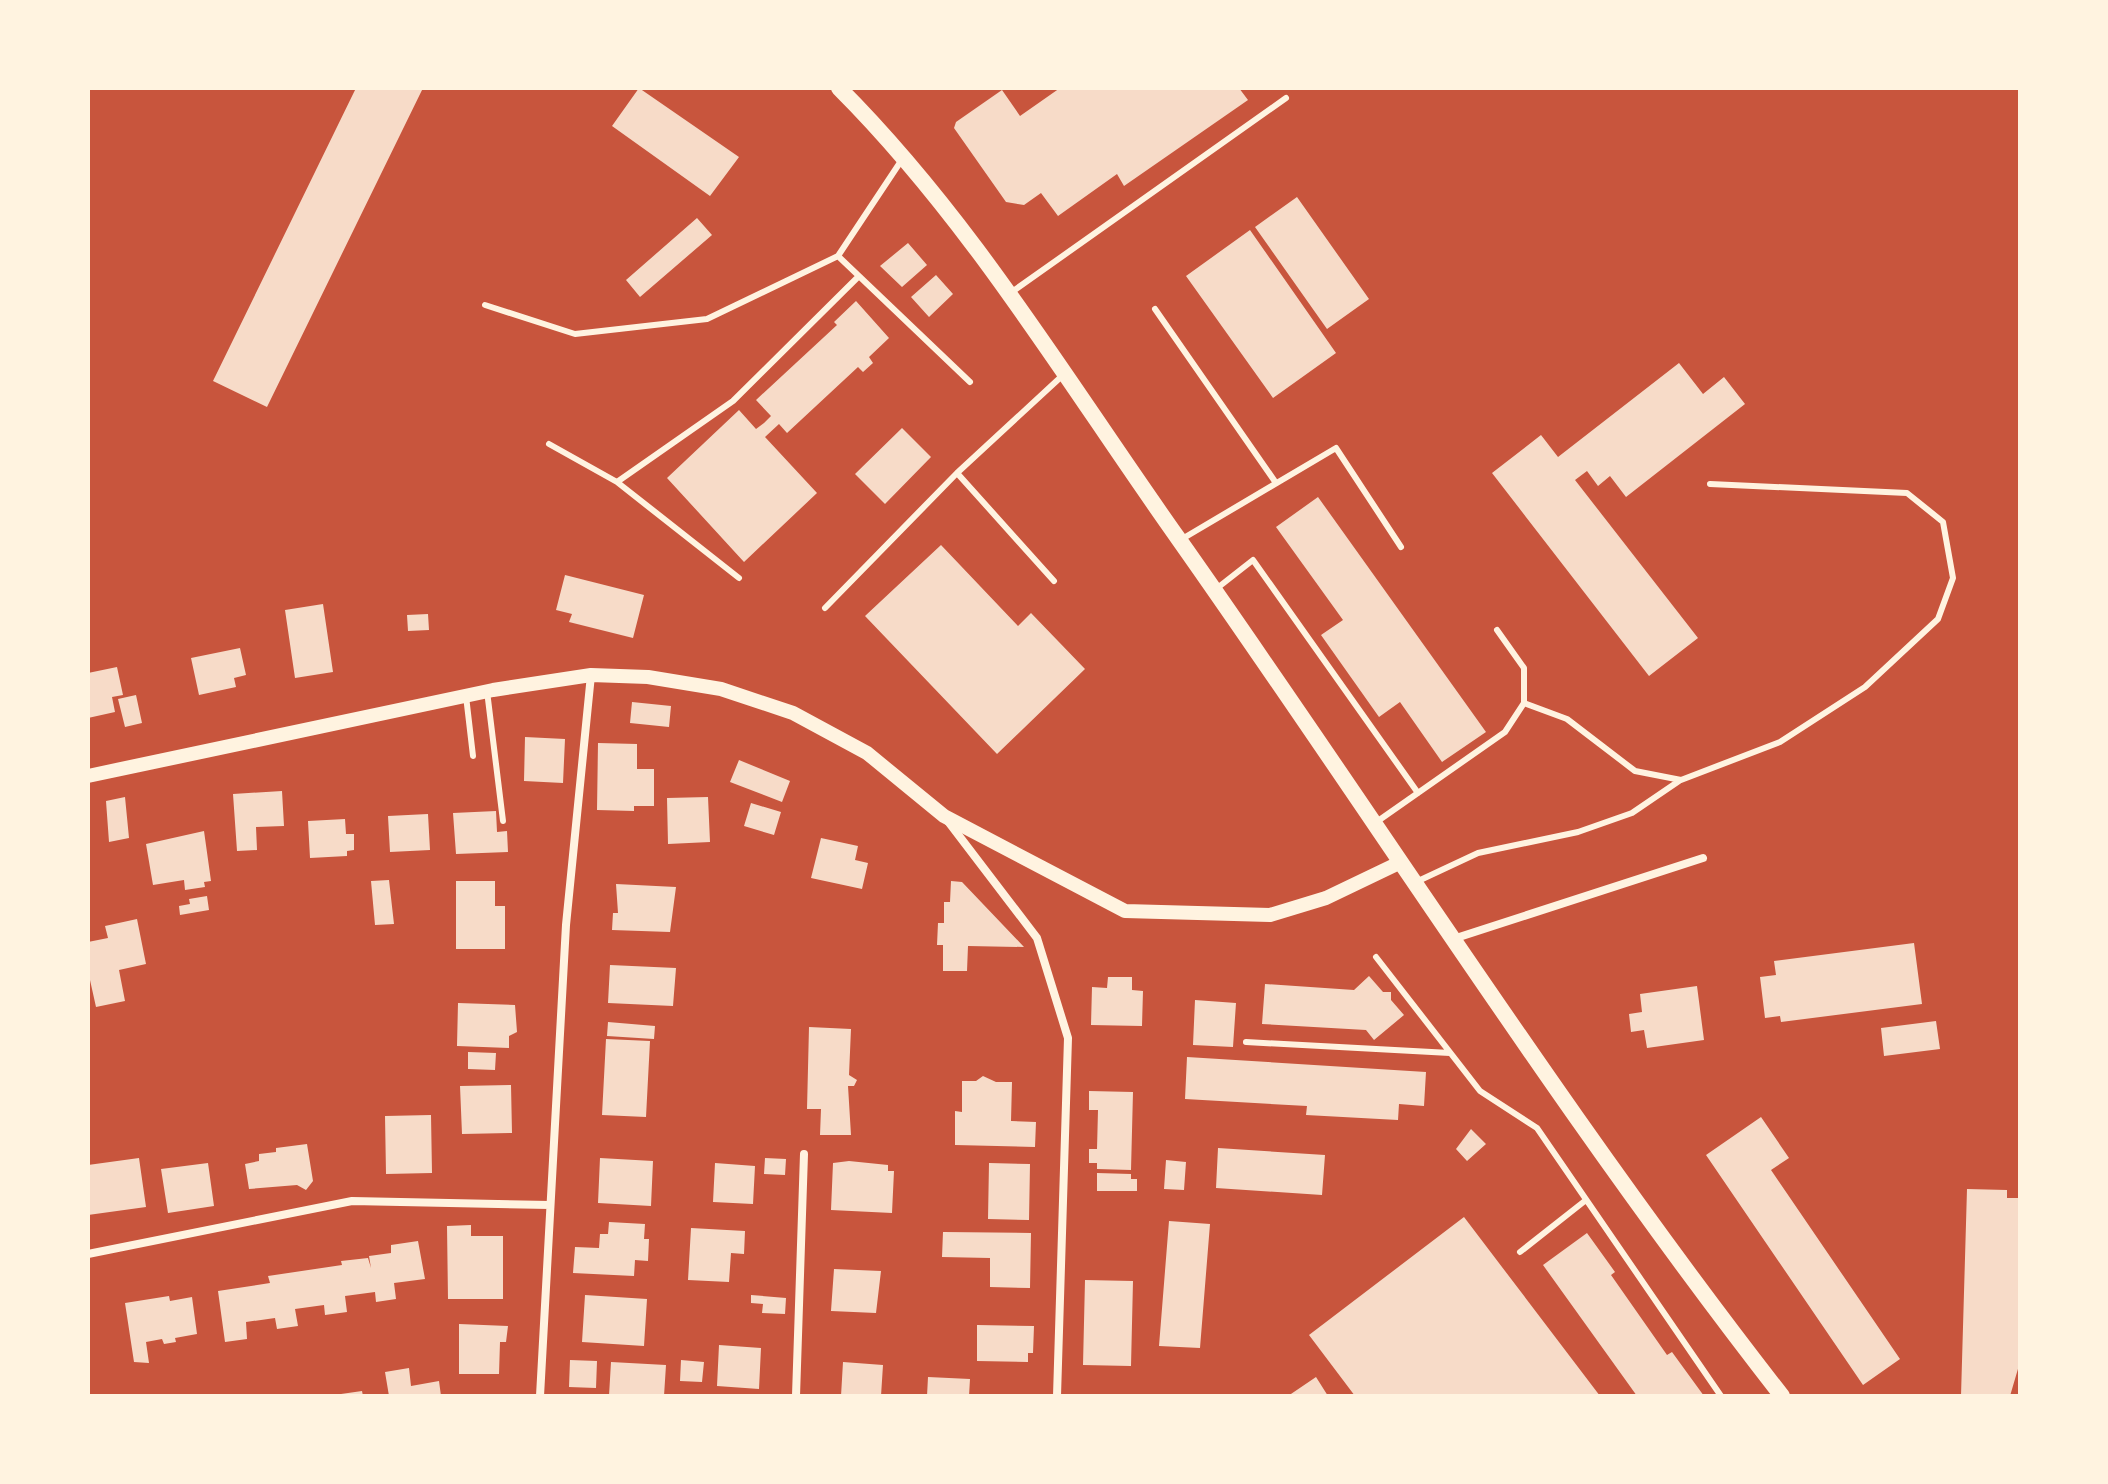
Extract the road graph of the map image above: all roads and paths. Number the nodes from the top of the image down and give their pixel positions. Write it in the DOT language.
graph roads {
  1 [pos="839,88"];
  2 [pos="1286,98"];
  3 [pos="903,158"];
  4 [pos="838,256"];
  5 [pos="859,276"];
  6 [pos="1009,294"];
  7 [pos="485,305"];
  8 [pos="1155,309"];
  9 [pos="1065,374"];
  10 [pos="970,382"];
  11 [pos="549,444"];
  12 [pos="957,473"];
  13 [pos="617,482"];
  14 [pos="1276,483"];
  15 [pos="1710,484"];
  16 [pos="1179,541"];
  17 [pos="1401,547"];
  18 [pos="739,578"];
  19 [pos="1054,581"];
  20 [pos="1215,590"];
  21 [pos="825,608"];
  22 [pos="1497,630"];
  23 [pos="591,675"];
  24 [pos="487,691"];
  25 [pos="466,696"];
  26 [pos="1524,703"];
  27 [pos="473,756"];
  28 [pos="88,776"];
  29 [pos="1681,780"];
  30 [pos="1418,793"];
  31 [pos="944,816"];
  32 [pos="503,821"];
  33 [pos="1372,825"];
  34 [pos="1703,858"];
  35 [pos="1399,863"];
  36 [pos="1413,884"];
  37 [pos="1452,939"];
  38 [pos="1376,957"];
  39 [pos="1246,1042"];
  40 [pos="1450,1053"];
  41 [pos="804,1154"];
  42 [pos="1586,1200"];
  43 [pos="550,1205"];
  44 [pos="1520,1252"];
  45 [pos="88,1254"];
  46 [pos="540,1396"];
  47 [pos="796,1396"];
  48 [pos="1057,1396"];
  49 [pos="1721,1396"];
  50 [pos="1782,1396"];
  1 -- 3 [label="main road"];
  2 -- 6 [label="lane"];
  3 -- 4 [label="lane"];
  3 -- 6 [label="main road"];
  4 -- 5 [label="lane"];
  4 -- 7 [label="lane"];
  5 -- 10 [label="lane"];
  5 -- 13 [label="lane"];
  6 -- 9 [label="main road"];
  8 -- 14 [label="lane"];
  9 -- 12 [label="lane"];
  9 -- 16 [label="main road"];
  11 -- 13 [label="lane"];
  12 -- 19 [label="lane"];
  12 -- 21 [label="lane"];
  13 -- 18 [label="lane"];
  14 -- 16 [label="lane"];
  14 -- 17 [label="lane"];
  15 -- 29 [label="lane"];
  16 -- 20 [label="main road"];
  20 -- 30 [label="lane"];
  20 -- 33 [label="main road"];
  22 -- 26 [label="lane"];
  23 -- 24 [label="street"];
  23 -- 31 [label="street"];
  23 -- 43 [label="street"];
  24 -- 25 [label="street"];
  24 -- 32 [label="lane"];
  25 -- 27 [label="lane"];
  25 -- 28 [label="street"];
  26 -- 29 [label="lane"];
  26 -- 30 [label="lane"];
  29 -- 36 [label="lane"];
  30 -- 33 [label="lane"];
  31 -- 35 [label="street"];
  31 -- 48 [label="street"];
  33 -- 35 [label="main road"];
  34 -- 37 [label="street"];
  35 -- 36 [label="main road"];
  36 -- 37 [label="main road"];
  37 -- 50 [label="main road"];
  38 -- 40 [label="lane"];
  39 -- 40 [label="lane"];
  40 -- 42 [label="lane"];
  41 -- 47 [label="street"];
  42 -- 44 [label="lane"];
  42 -- 49 [label="lane"];
  43 -- 45 [label="street"];
  43 -- 46 [label="street"];
}
